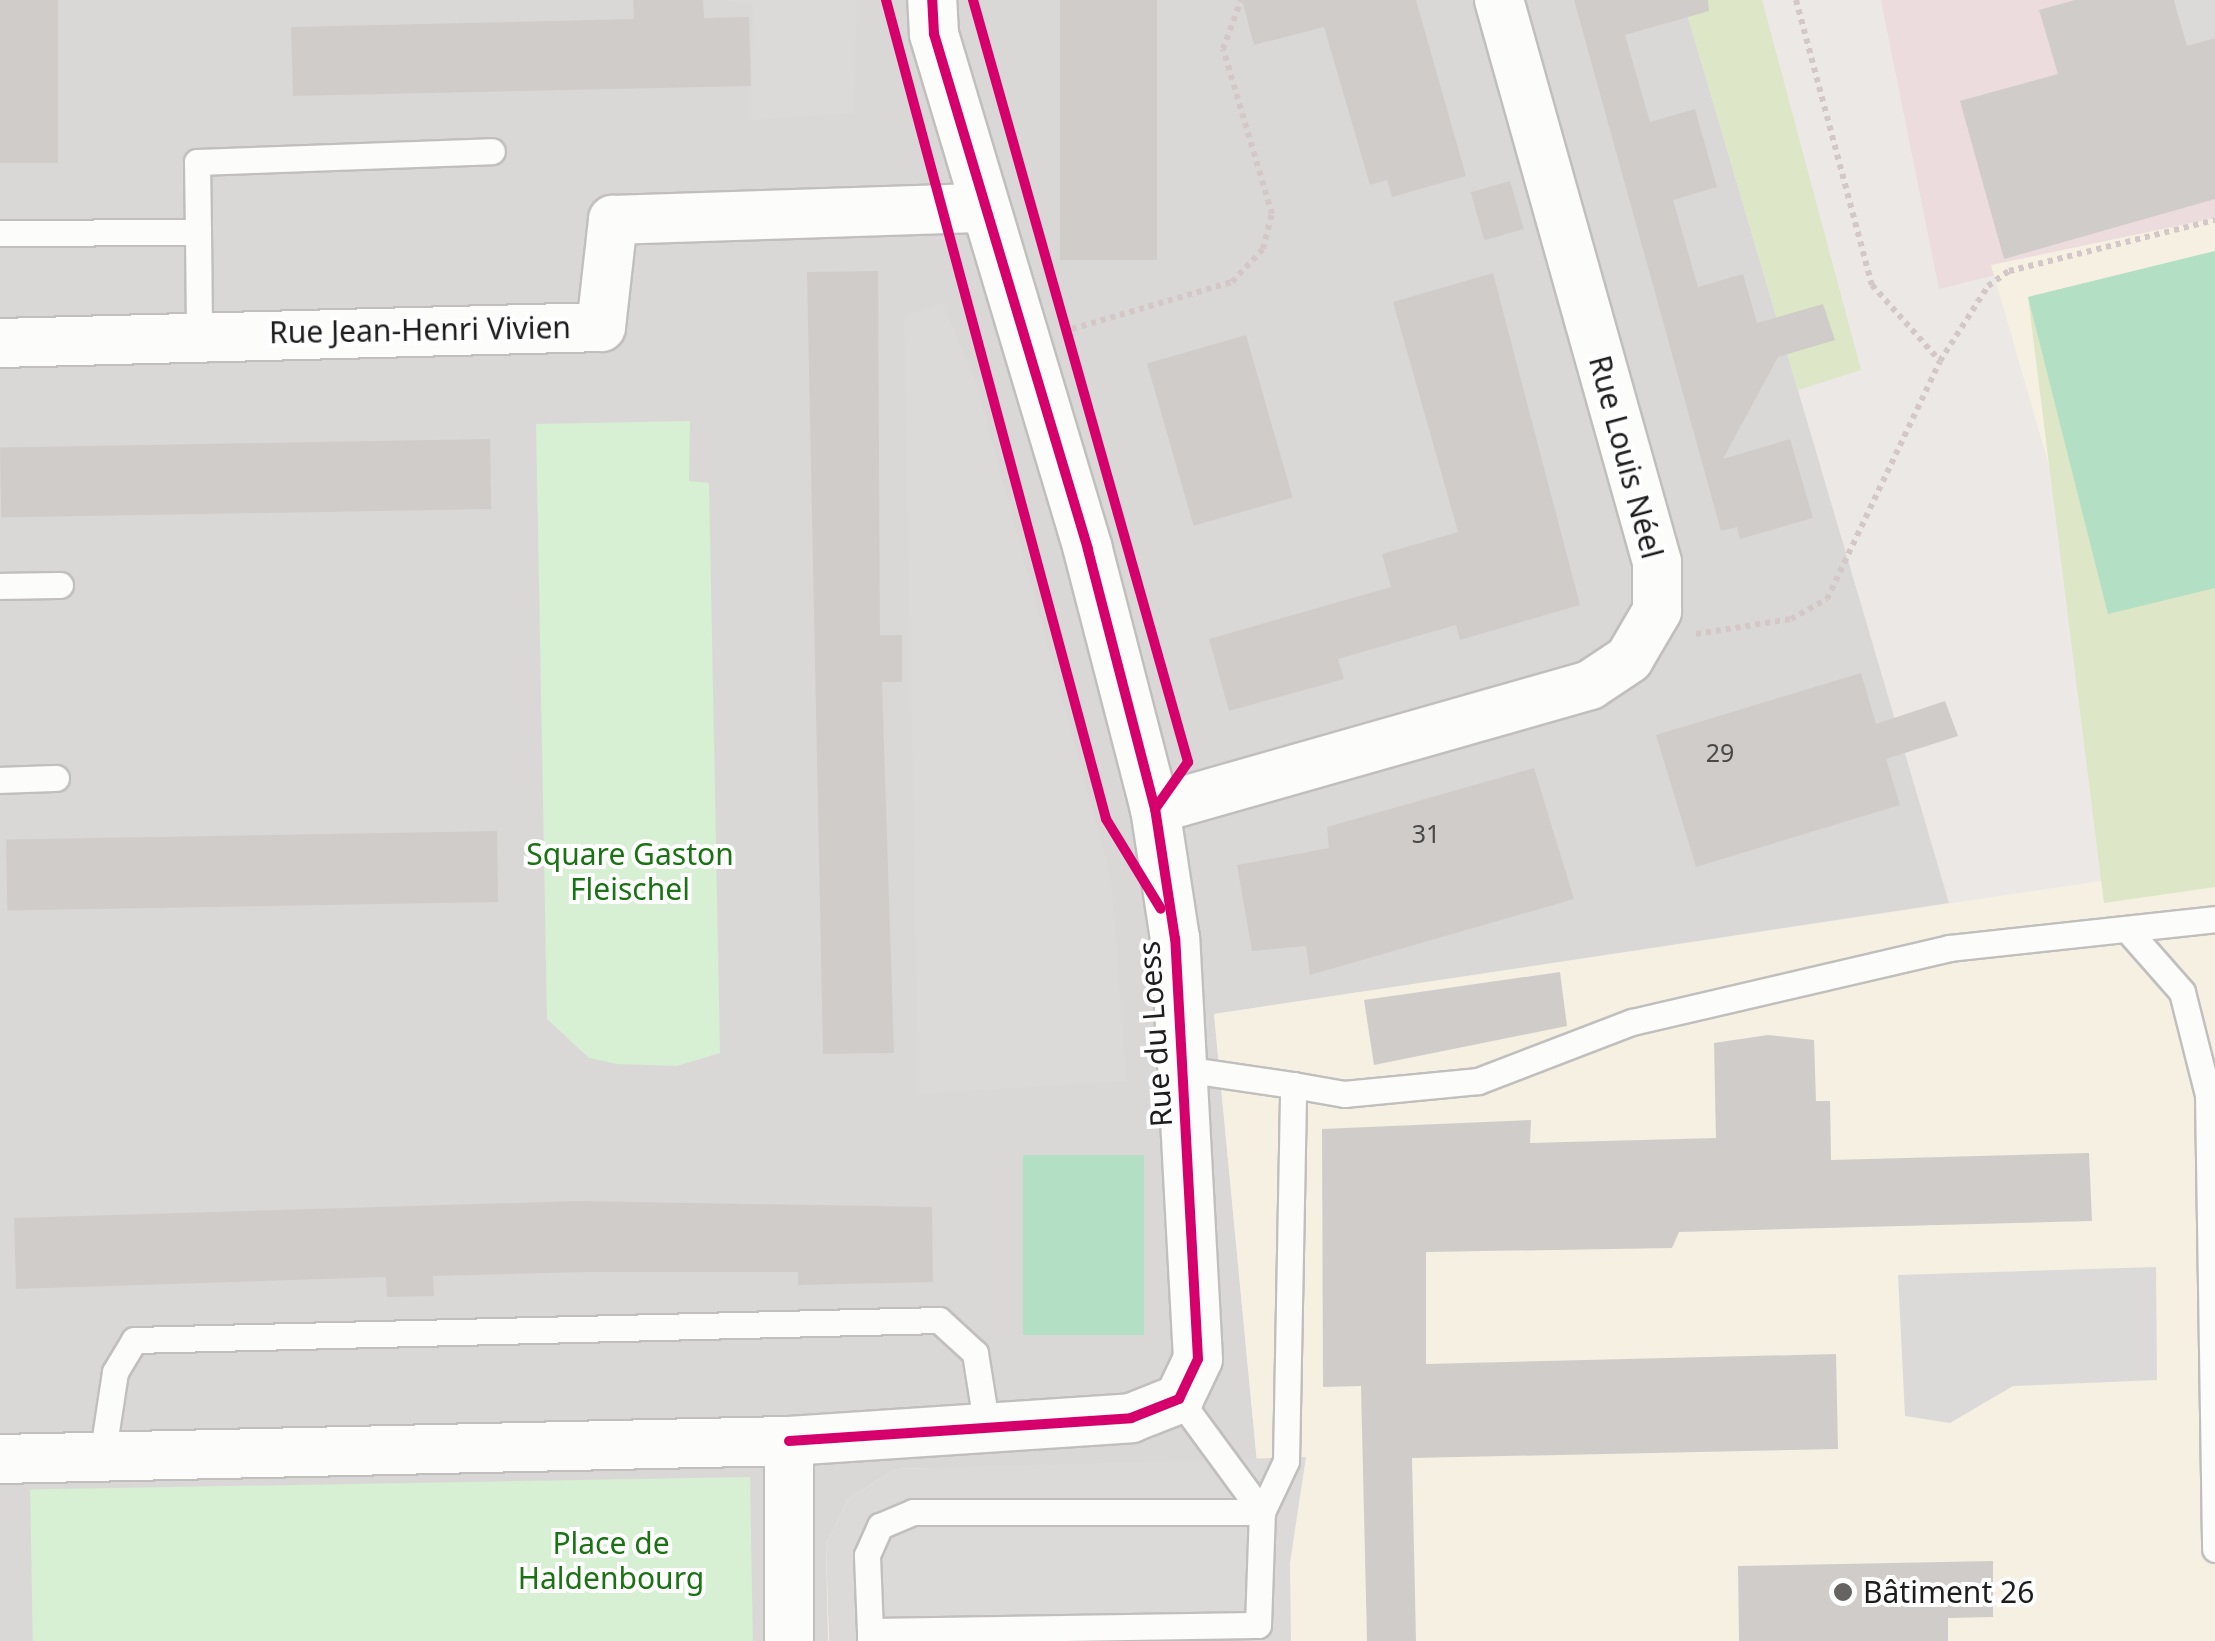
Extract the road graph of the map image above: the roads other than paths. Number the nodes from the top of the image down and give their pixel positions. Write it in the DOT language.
graph roads {
  1 [pos="932,0"];
  2 [pos="1499,0"];
  3 [pos="492,151"];
  4 [pos="984,208"];
  5 [pos="198,232"];
  6 [pos="0,233"];
  7 [pos="198,335"];
  8 [pos="0,343"];
  9 [pos="60,585"];
  10 [pos="0,586"];
  11 [pos="56,778"];
  12 [pos="0,780"];
  13 [pos="1155,809"];
  14 [pos="2215,919"];
  15 [pos="2132,935"];
  16 [pos="1183,1069"];
  17 [pos="1293,1085"];
  18 [pos="1179,1399"];
  19 [pos="987,1428"];
  20 [pos="789,1441"];
  21 [pos="102,1457"];
  22 [pos="0,1459"];
  23 [pos="1262,1512"];
  24 [pos="2215,1548"];
  25 [pos="870,1636"];
  26 [pos="789,1641"];
  1 -- 4 [label="street, Rue du Loess"];
  2 -- 13 [label="street, Rue Louis Néel"];
  3 -- 5 [label="lane"];
  4 -- 7 [label="street, Rue Jean-Henri Vivien"];
  4 -- 13 [label="street, Rue du Loess"];
  5 -- 6 [label="lane"];
  5 -- 7 [label="lane"];
  7 -- 8 [label="street, Rue Jean-Henri Vivien"];
  9 -- 10 [label="lane"];
  11 -- 12 [label="lane"];
  13 -- 16 [label="street, Rue du Loess"];
  14 -- 15 [label="lane"];
  15 -- 17 [label="lane"];
  15 -- 24 [label="lane"];
  16 -- 17 [label="lane"];
  16 -- 18 [label="street, Rue du Loess"];
  17 -- 23 [label="lane"];
  18 -- 19 [label="street"];
  18 -- 23 [label="lane"];
  19 -- 20 [label="street"];
  19 -- 21 [label="lane"];
  20 -- 21 [label="street"];
  20 -- 26 [label="street"];
  21 -- 22 [label="street"];
  23 -- 25 [label="lane"];
  23 -- 25 [label="lane"];
}
